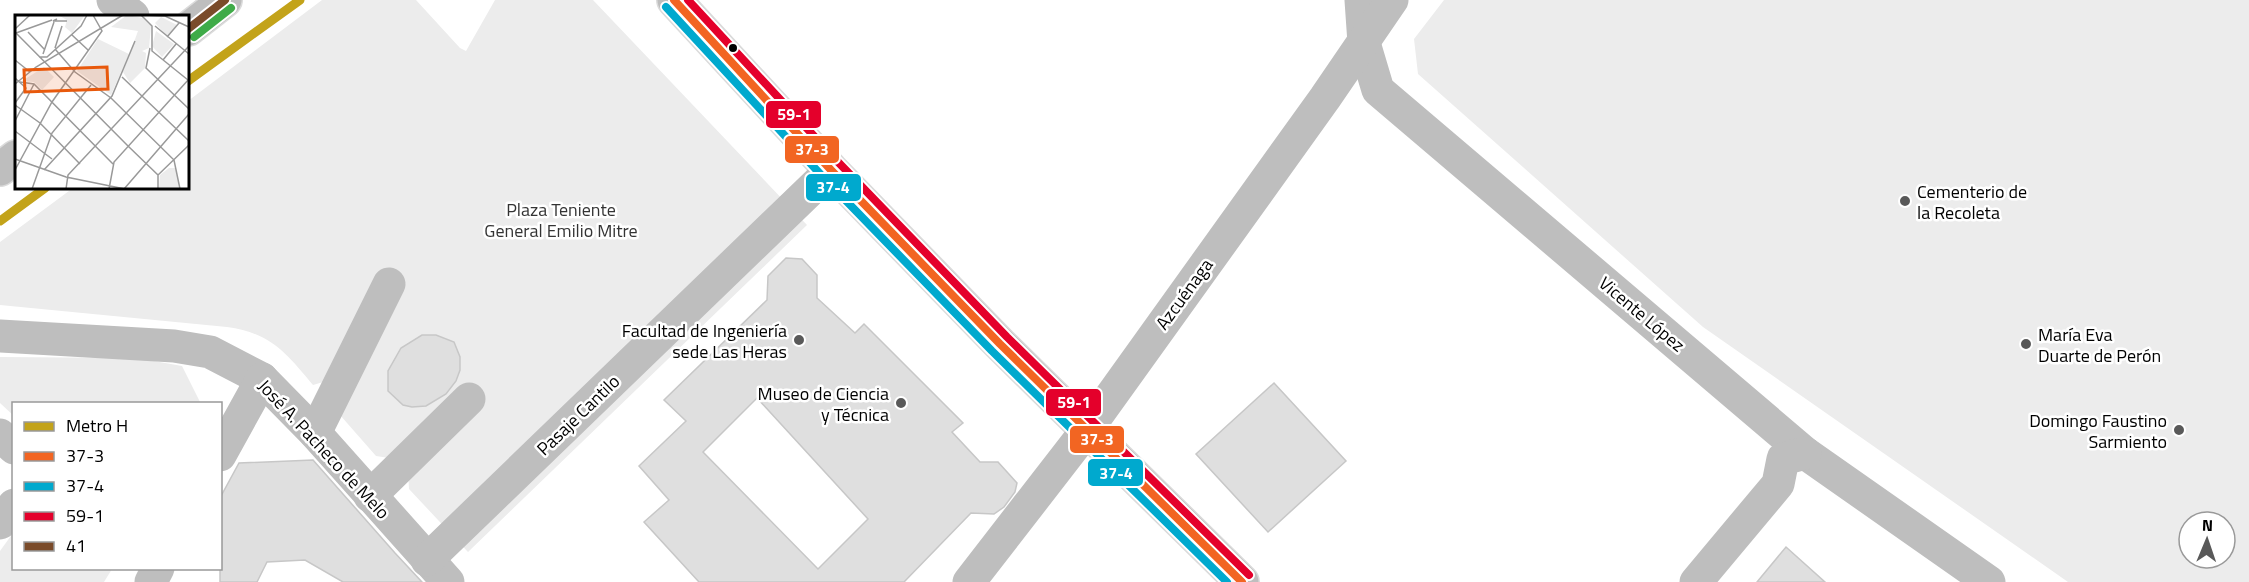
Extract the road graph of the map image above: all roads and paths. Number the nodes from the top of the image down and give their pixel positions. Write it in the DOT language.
graph roads {
  1 [pos="113,0"];
  2 [pos="225,0"];
  3 [pos="674,0"];
  4 [pos="1360,0"];
  5 [pos="1392,0"];
  6 [pos="132,15"];
  7 [pos="189,28"];
  8 [pos="1364,43"];
  9 [pos="15,158"];
  10 [pos="0,169"];
  11 [pos="831,170"];
  12 [pos="389,284"];
  13 [pos="0,336"];
  14 [pos="262,380"];
  15 [pos="469,399"];
  16 [pos="1086,431"];
  17 [pos="315,433"];
  18 [pos="0,435"];
  19 [pos="12,446"];
  20 [pos="222,452"];
  21 [pos="1804,453"];
  22 [pos="370,496"];
  23 [pos="12,508"];
  24 [pos="0,523"];
  25 [pos="438,571"];
  26 [pos="969,582"];
  27 [pos="1242,582"];
  28 [pos="1696,582"];
  29 [pos="1989,582"];
  1 -- 6 [label="street"];
  2 -- 7 [label="street"];
  3 -- 11 [label="street"];
  4 -- 8 [label="street, Vicente López"];
  5 -- 8 [label="street, Azcuénaga"];
  8 -- 16 [label="street, Azcuénaga"];
  8 -- 21 [label="street, Vicente López"];
  9 -- 10 [label="street"];
  11 -- 16 [label="street"];
  11 -- 25 [label="street, Pasaje Cantilo"];
  12 -- 17 [label="street"];
  13 -- 14 [label="street, José A. Pacheco de Melo"];
  14 -- 17 [label="street, José A. Pacheco de Melo"];
  14 -- 20 [label="street"];
  15 -- 22 [label="street"];
  16 -- 26 [label="street, Azcuénaga"];
  16 -- 27 [label="street"];
  17 -- 22 [label="street, José A. Pacheco de Melo"];
  18 -- 19 [label="street"];
  21 -- 28 [label="street"];
  21 -- 29 [label="street, Vicente López"];
  22 -- 25 [label="street, José A. Pacheco de Melo"];
  23 -- 24 [label="street"];
}
